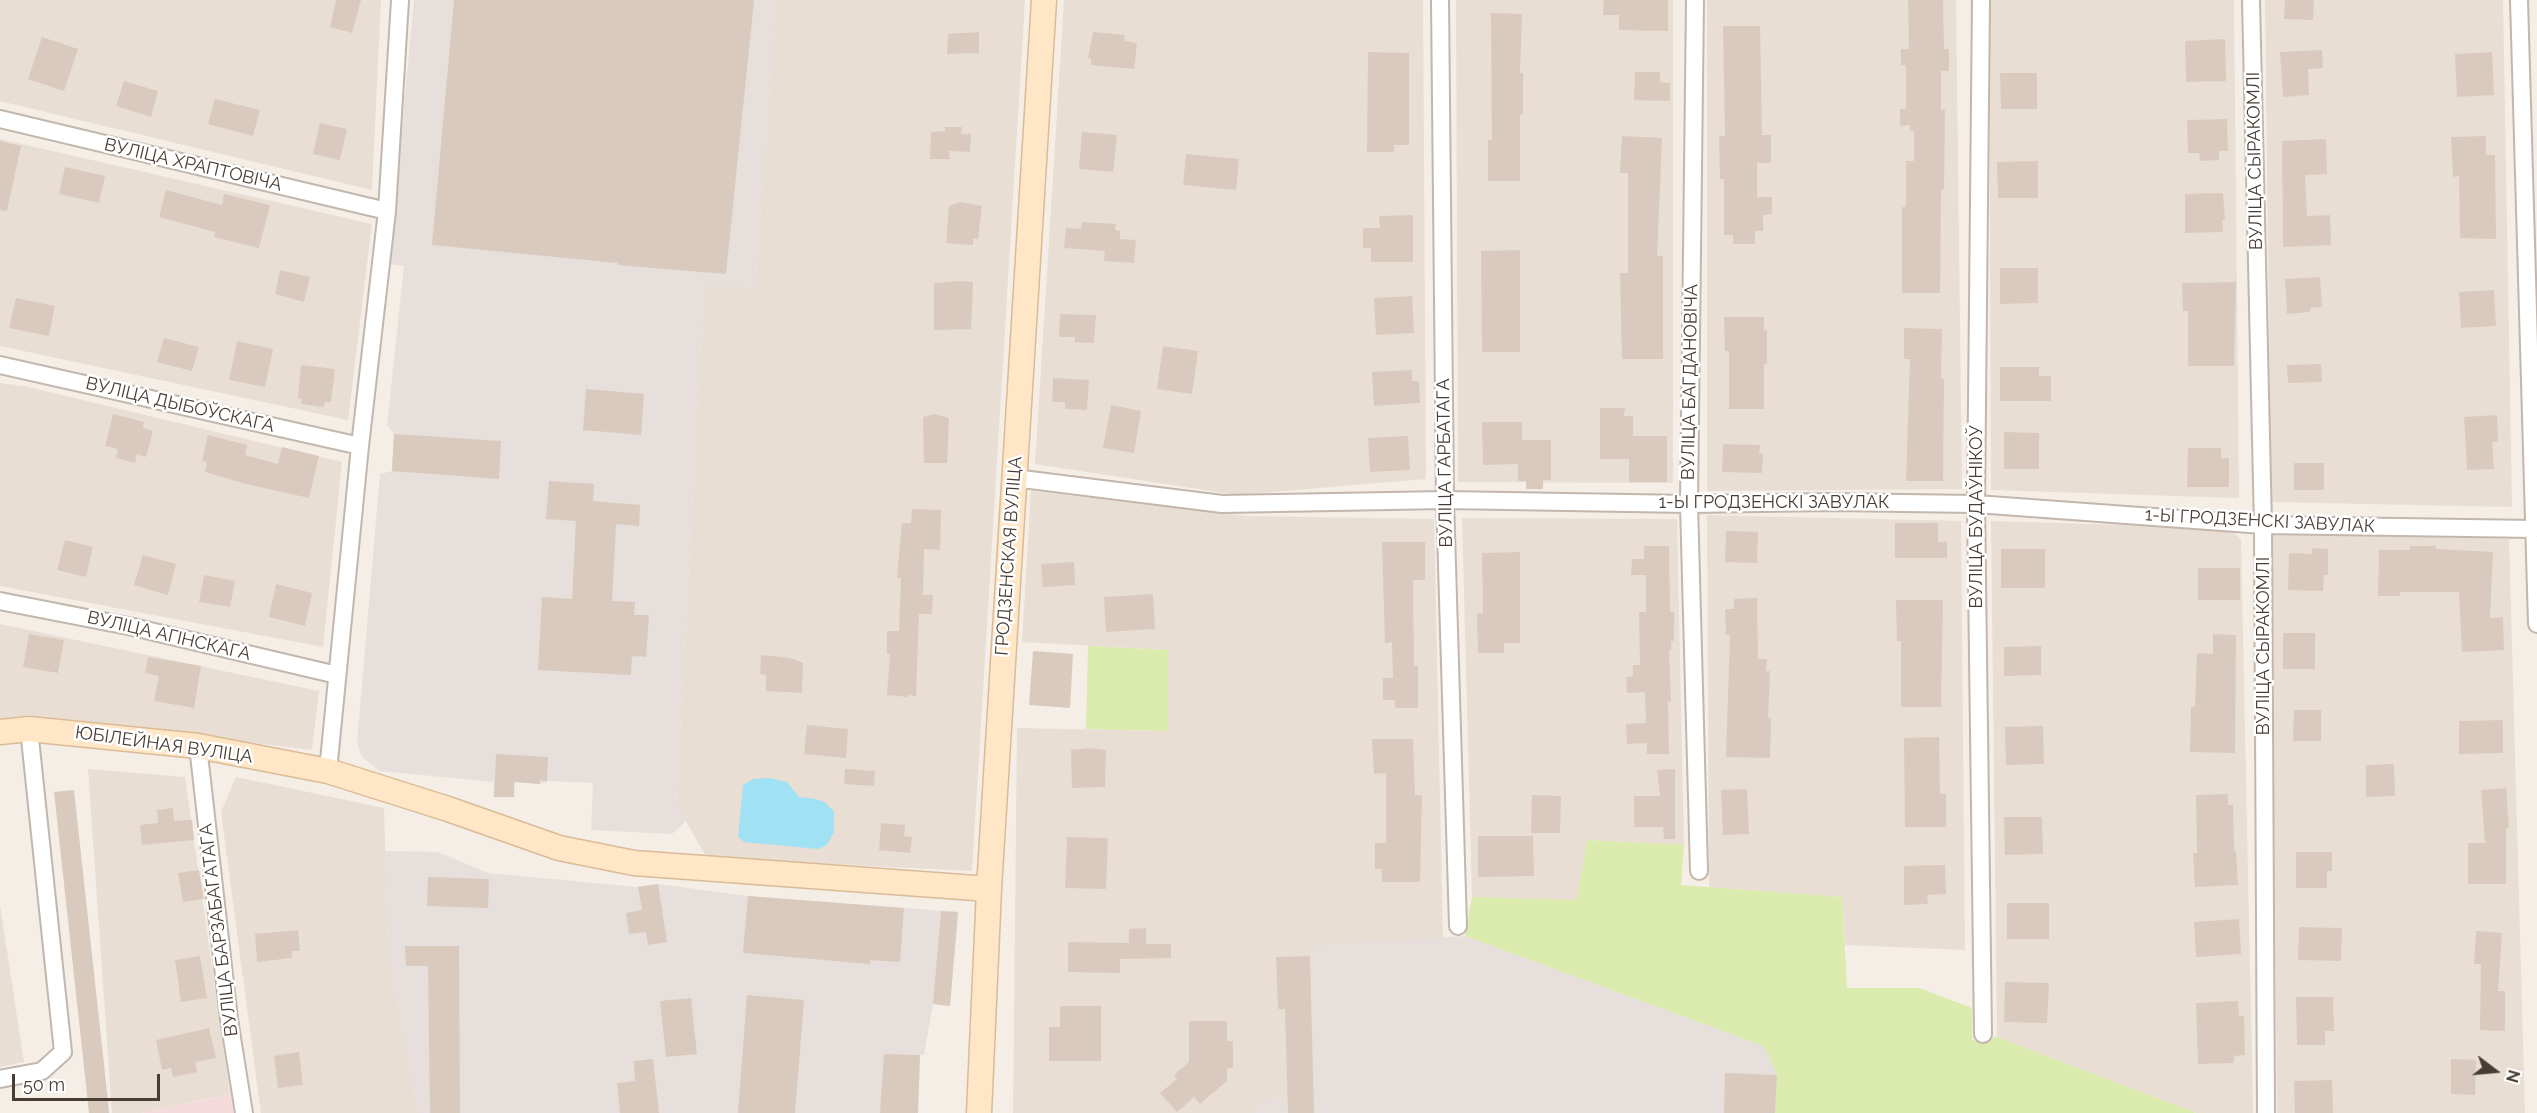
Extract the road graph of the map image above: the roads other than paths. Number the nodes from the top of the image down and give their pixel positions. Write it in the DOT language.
graph roads {
  1 [pos="400,0"];
  2 [pos="1044,0"];
  3 [pos="1440,0"];
  4 [pos="1695,0"];
  5 [pos="1981,0"];
  6 [pos="2252,0"];
  7 [pos="2519,0"];
  8 [pos="0,119"];
  9 [pos="387,211"];
  10 [pos="0,365"];
  11 [pos="360,446"];
  12 [pos="1014,478"];
  13 [pos="1444,500"];
  14 [pos="1689,504"];
  15 [pos="1976,504"];
  16 [pos="2264,525"];
  17 [pos="2535,529"];
  18 [pos="0,600"];
  19 [pos="2537,624"];
  20 [pos="337,675"];
  21 [pos="29,729"];
  22 [pos="0,732"];
  23 [pos="198,746"];
  24 [pos="328,771"];
  25 [pos="1699,872"];
  26 [pos="989,888"];
  27 [pos="1458,926"];
  28 [pos="1983,1034"];
  29 [pos="0,1079"];
  30 [pos="244,1113"];
  31 [pos="979,1113"];
  32 [pos="2266,1113"];
  1 -- 9 [label="street"];
  2 -- 12 [label="street, ГРОДЗЕНСКАЯ ВУЛІЦА"];
  3 -- 13 [label="street, ВУЛІЦА ГАРБАТАГА"];
  4 -- 14 [label="street, ВУЛІЦА БАГДАНОВІЧА"];
  5 -- 15 [label="street, ВУЛІЦА БУДАЎНІКОЎ"];
  6 -- 16 [label="street, ВУЛІЦА СЫРАКОМЛІ"];
  7 -- 17 [label="street"];
  8 -- 9 [label="street, ВУЛІЦА ХРАПТОВІЧА"];
  9 -- 11 [label="street"];
  10 -- 11 [label="street, ВУЛІЦА ДЫБОЎСКАГА"];
  11 -- 20 [label="street"];
  12 -- 13 [label="street, 1-Ы ГРОДЗЕНСКІ ЗАВУЛАК"];
  12 -- 26 [label="street, ГРОДЗЕНСКАЯ ВУЛІЦА"];
  13 -- 14 [label="street, 1-Ы ГРОДЗЕНСКІ ЗАВУЛАК"];
  13 -- 27 [label="street, ВУЛІЦА ГАРБАТАГА"];
  14 -- 15 [label="street, 1-Ы ГРОДЗЕНСКІ ЗАВУЛАК"];
  14 -- 25 [label="street, ВУЛІЦА БАГДАНОВІЧА"];
  15 -- 16 [label="street, 1-Ы ГРОДЗЕНСКІ ЗАВУЛАК"];
  15 -- 28 [label="street, ВУЛІЦА БУДАЎНІКОЎ"];
  16 -- 17 [label="street, 1-Ы ГРОДЗЕНСКІ ЗАВУЛАК"];
  16 -- 32 [label="street, ВУЛІЦА СЫРАКОМЛІ"];
  17 -- 19 [label="street"];
  18 -- 20 [label="street, ВУЛІЦА АГІНСКАГА"];
  20 -- 24 [label="street"];
  21 -- 22 [label="street, ЮБІЛЕЙНАЯ ВУЛІЦА"];
  21 -- 23 [label="street, ЮБІЛЕЙНАЯ ВУЛІЦА"];
  21 -- 29 [label="street"];
  23 -- 24 [label="street, ЮБІЛЕЙНАЯ ВУЛІЦА"];
  23 -- 30 [label="street, ВУЛІЦА БАРЗАБАГАТАГА"];
  24 -- 26 [label="street, ЮБІЛЕЙНАЯ ВУЛІЦА"];
  26 -- 31 [label="street, ГРОДЗЕНСКАЯ ВУЛІЦА"];
}
